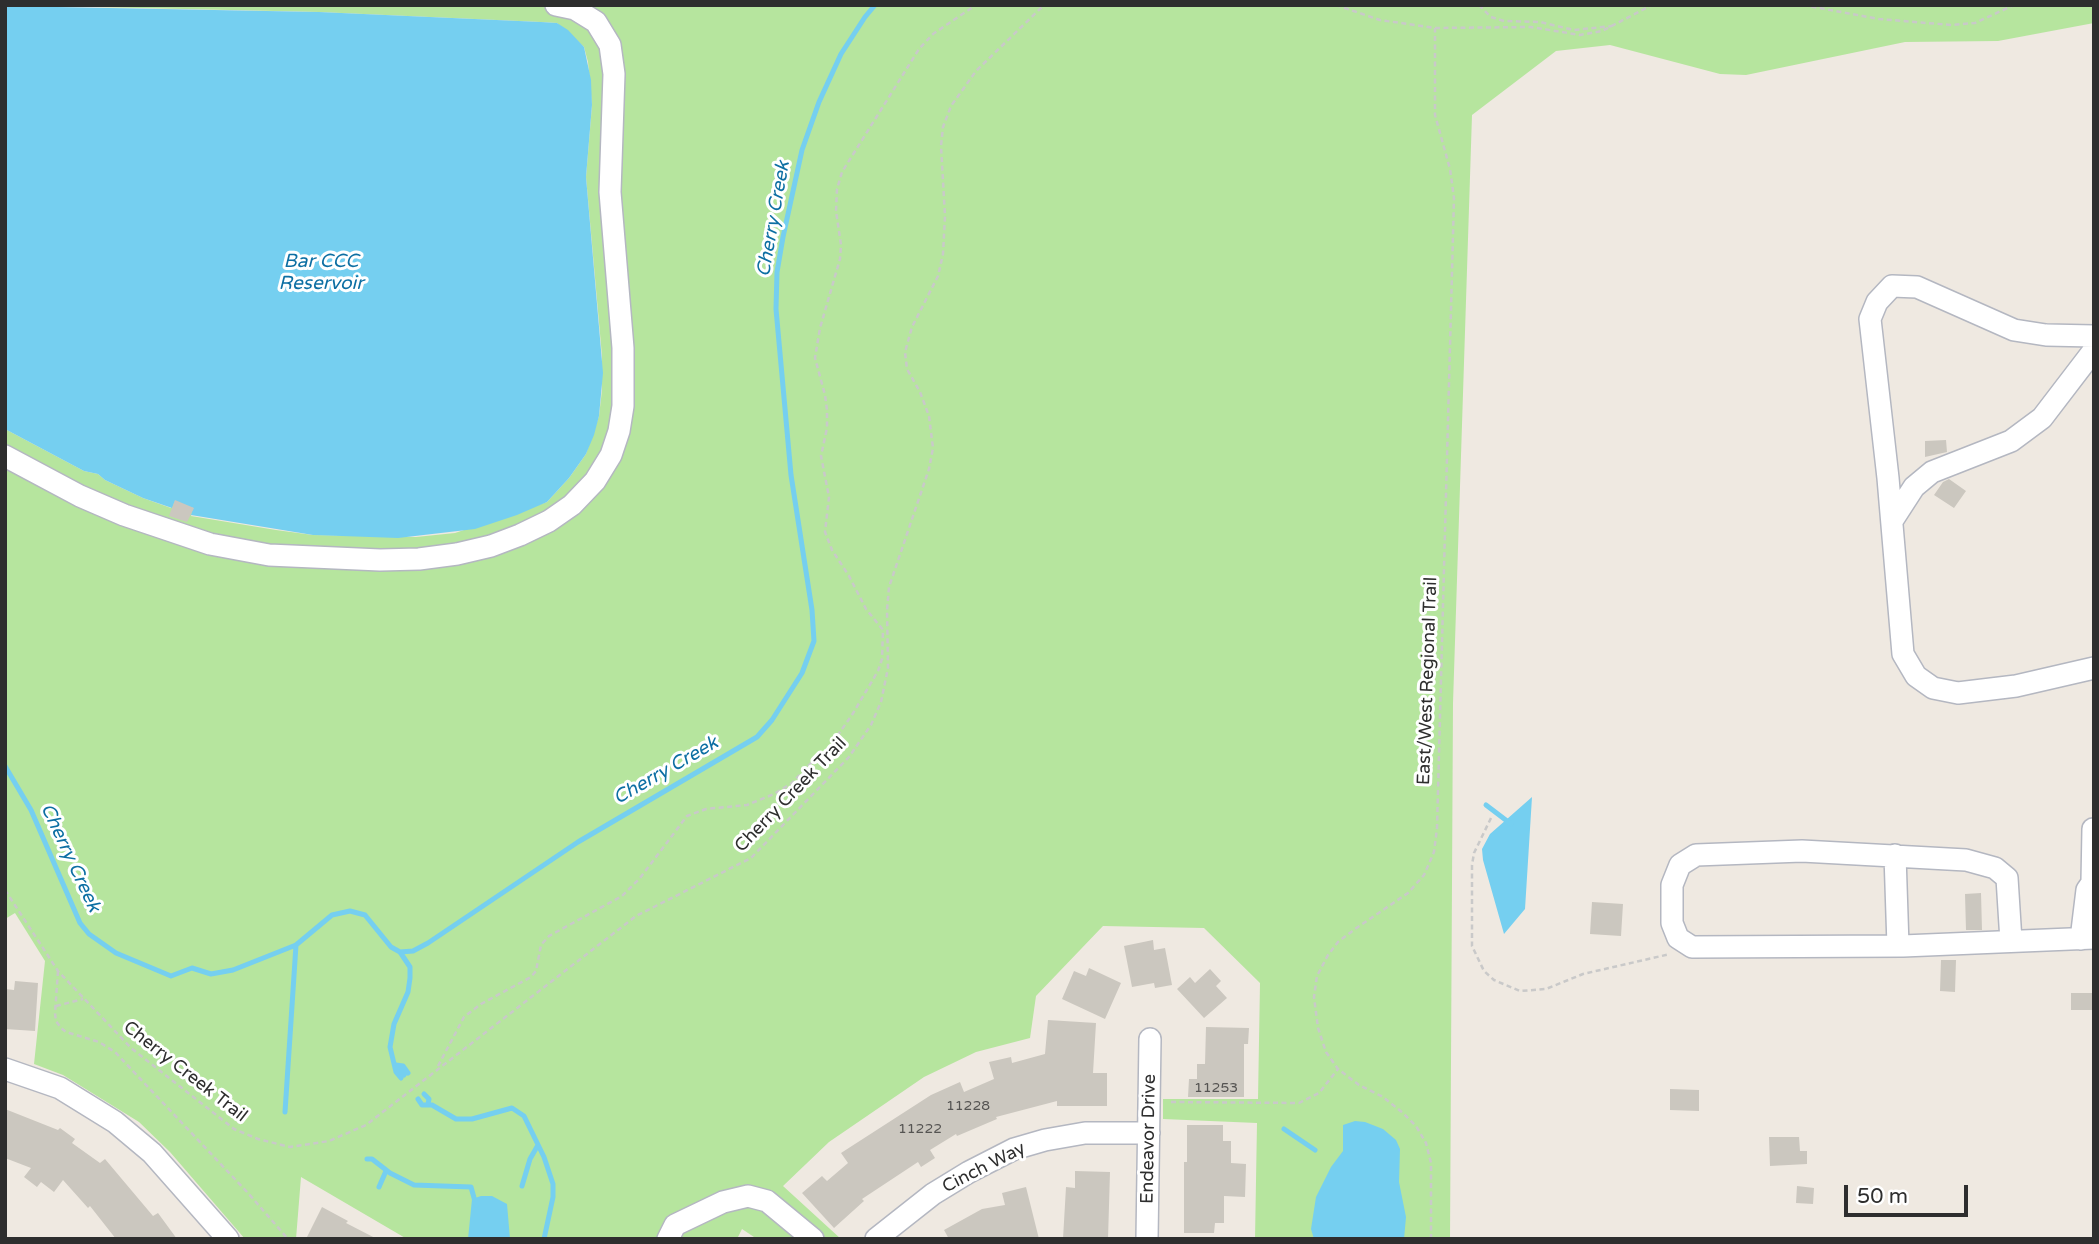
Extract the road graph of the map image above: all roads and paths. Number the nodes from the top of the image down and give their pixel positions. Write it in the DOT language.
graph roads {
  1 [pos="556,5"];
  2 [pos="976,5"];
  3 [pos="1044,5"];
  4 [pos="1336,5"];
  5 [pos="1479,5"];
  6 [pos="1652,5"];
  7 [pos="1803,5"];
  8 [pos="2014,5"];
  9 [pos="1615,26"];
  10 [pos="1435,27"];
  11 [pos="2094,336"];
  12 [pos="2094,350"];
  13 [pos="5,456"];
  14 [pos="1892,521"];
  15 [pos="2094,668"];
  16 [pos="1491,818"];
  17 [pos="2093,830"];
  18 [pos="1895,855"];
  19 [pos="2093,881"];
  20 [pos="5,890"];
  21 [pos="2087,938"];
  22 [pos="2011,942"];
  23 [pos="1898,946"];
  24 [pos="1692,947"];
  25 [pos="58,971"];
  26 [pos="83,999"];
  27 [pos="55,1006"];
  28 [pos="1150,1039"];
  29 [pos="5,1069"];
  30 [pos="436,1069"];
  31 [pos="1338,1069"];
  32 [pos="1171,1102"];
  33 [pos="1149,1133"];
  34 [pos="228,1239"];
  35 [pos="288,1239"];
  36 [pos="668,1239"];
  37 [pos="813,1239"];
  38 [pos="876,1239"];
  39 [pos="1147,1239"];
  40 [pos="1431,1239"];
  1 -- 13 [label="street"];
  2 -- 30 [label="path"];
  3 -- 30 [label="path, Cherry Creek Trail"];
  4 -- 10 [label="path"];
  5 -- 9 [label="path"];
  6 -- 9 [label="path"];
  7 -- 8 [label="path"];
  9 -- 10 [label="path"];
  10 -- 31 [label="path, East/West Regional Trail"];
  11 -- 14 [label="street"];
  12 -- 14 [label="street"];
  14 -- 15 [label="street"];
  16 -- 24 [label="path"];
  17 -- 19 [label="street"];
  18 -- 22 [label="street"];
  18 -- 23 [label="street"];
  18 -- 24 [label="street"];
  19 -- 21 [label="street"];
  20 -- 25 [label="path, Cherry Creek Trail"];
  21 -- 22 [label="street"];
  22 -- 23 [label="street"];
  23 -- 24 [label="street"];
  25 -- 26 [label="path, Cherry Creek Trail"];
  25 -- 27 [label="path"];
  26 -- 27 [label="path"];
  26 -- 30 [label="path, Cherry Creek Trail"];
  27 -- 35 [label="path"];
  28 -- 33 [label="street, Endeavor Drive"];
  29 -- 34 [label="street"];
  31 -- 32 [label="path"];
  31 -- 40 [label="path, East/West Regional Trail"];
  33 -- 38 [label="street, Cinch Way"];
  33 -- 39 [label="street, Endeavor Drive"];
  36 -- 37 [label="street"];
}
